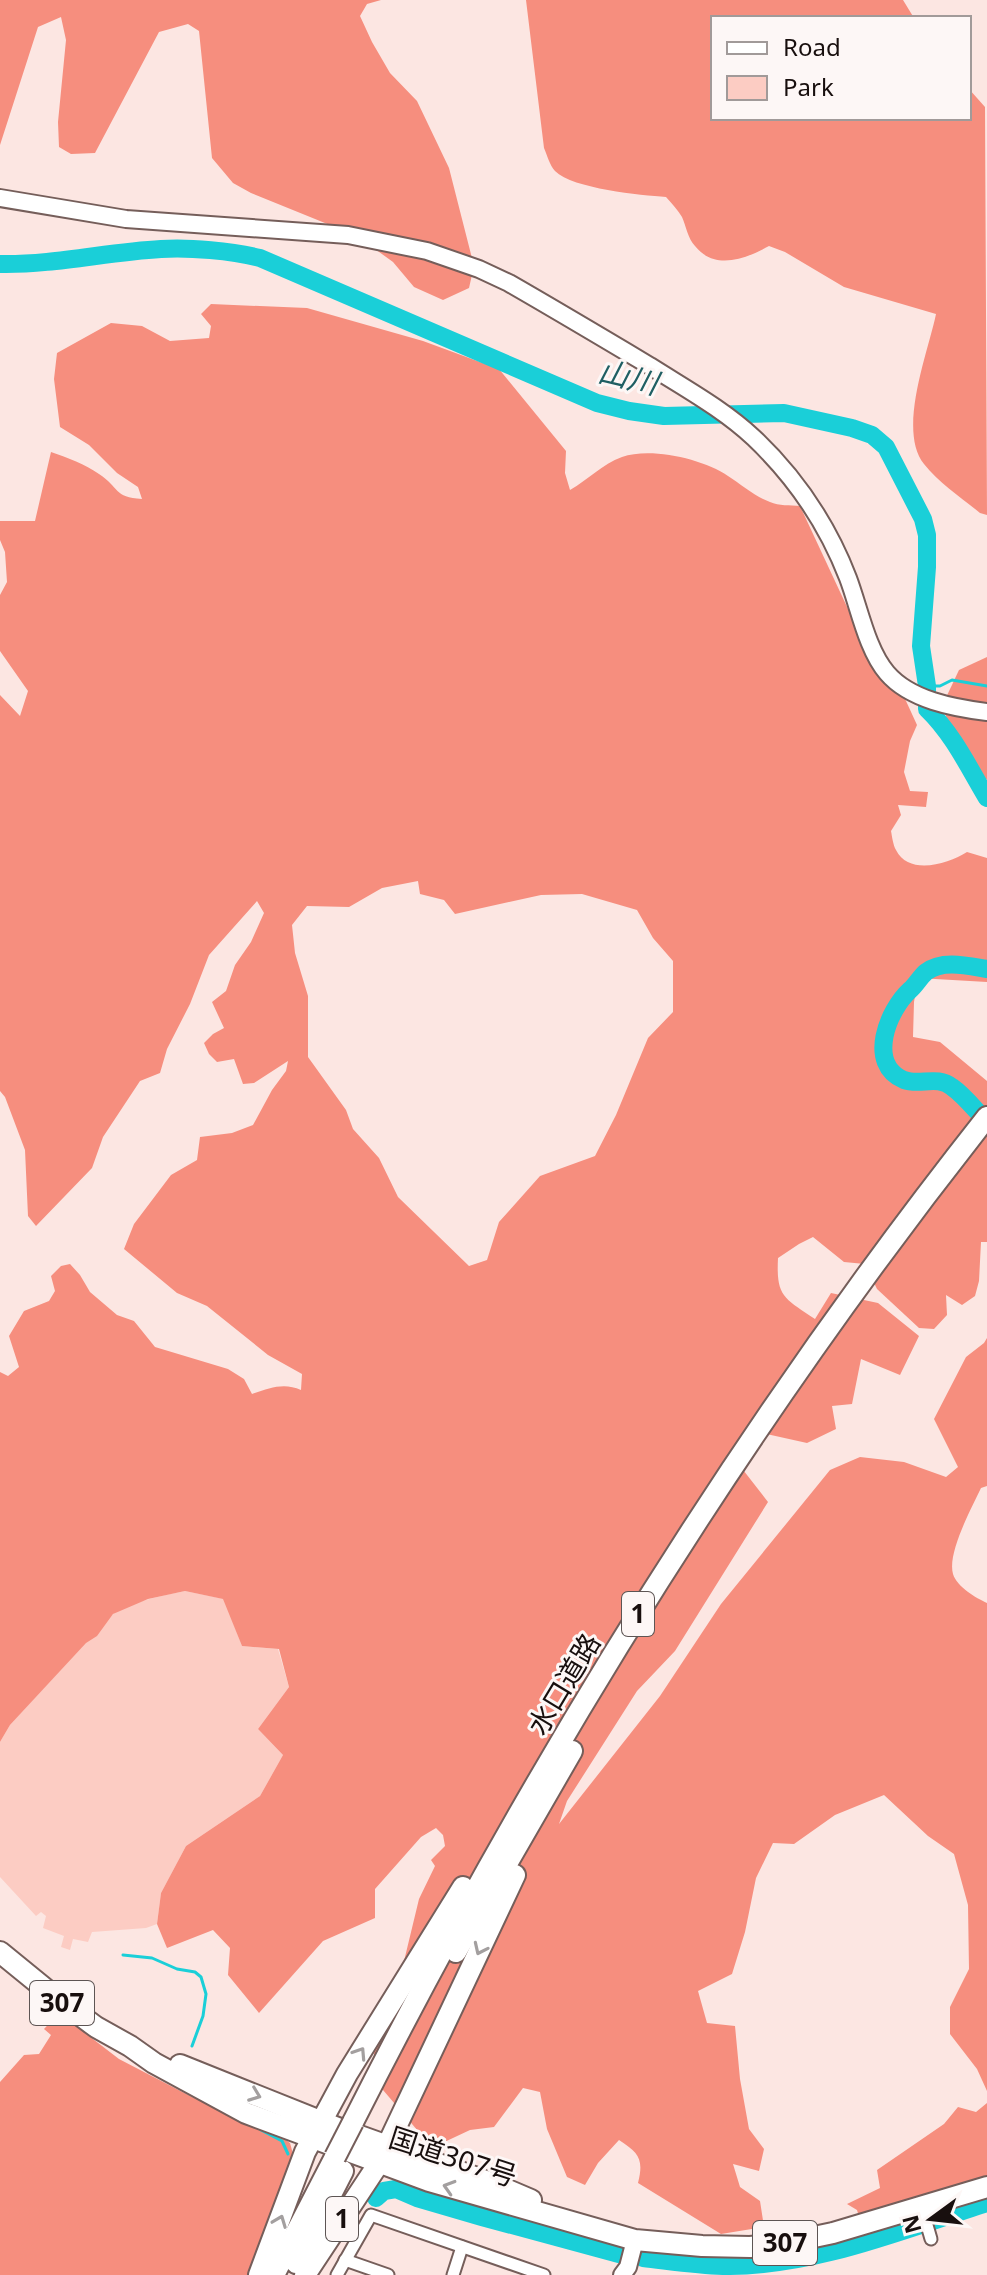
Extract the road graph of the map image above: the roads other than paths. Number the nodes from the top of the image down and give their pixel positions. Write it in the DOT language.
graph roads {
  1 [pos="0,198"];
  2 [pos="987,712"];
  3 [pos="987,1117"];
  4 [pos="980,1140"];
  5 [pos="572,1752"];
  6 [pos="541,1777"];
  7 [pos="0,1952"];
  8 [pos="130,2046"];
  9 [pos="359,2124"];
  10 [pos="283,2126"];
  11 [pos="317,2129"];
  12 [pos="384,2154"];
  13 [pos="342,2159"];
  14 [pos="300,2167"];
  15 [pos="987,2187"];
  16 [pos="924,2217"];
  17 [pos="931,2239"];
  18 [pos="635,2240"];
  19 [pos="462,2247"];
  20 [pos="345,2260"];
  21 [pos="259,2275"];
  22 [pos="274,2275"];
  23 [pos="290,2275"];
  24 [pos="305,2275"];
  25 [pos="337,2275"];
  26 [pos="388,2275"];
  27 [pos="453,2275"];
  28 [pos="544,2275"];
  29 [pos="622,2275"];
  1 -- 2 [label="street"];
  3 -- 4 [label="highway, 水口道路 / 1"];
  4 -- 5 [label="highway, 水口道路 / 1"];
  4 -- 6 [label="highway, 水口道路 / 1"];
  5 -- 9 [label="highway, 水口道路 / 1"];
  5 -- 12 [label="highway, 1, one-way"];
  6 -- 9 [label="highway, 水口道路 / 1"];
  11 -- 6 [label="highway, 1, one-way"];
  7 -- 8 [label="highway, 307"];
  8 -- 10 [label="highway, 307"];
  8 -- 11 [label="highway, 307, one-way"];
  9 -- 13 [label="highway, 水口道路 / 1"];
  10 -- 11 [label="highway, 307"];
  10 -- 14 [label="highway"];
  11 -- 12 [label="highway, 国道307号 / 307"];
  11 -- 14 [label="highway, 1"];
  12 -- 18 [label="highway, 国道307号 / 307"];
  12 -- 24 [label="highway, 1"];
  13 -- 22 [label="highway, 水口道路 / 1"];
  13 -- 23 [label="highway, 水口道路 / 1"];
  21 -- 14 [label="highway, 1, one-way"];
  15 -- 16 [label="highway, 国道307号 / 307"];
  16 -- 17 [label="street"];
  16 -- 18 [label="highway, 国道307号 / 307"];
  18 -- 29 [label="street"];
  19 -- 20 [label="street"];
  19 -- 27 [label="street"];
  19 -- 28 [label="street"];
  20 -- 25 [label="street"];
  20 -- 26 [label="street"];
}
